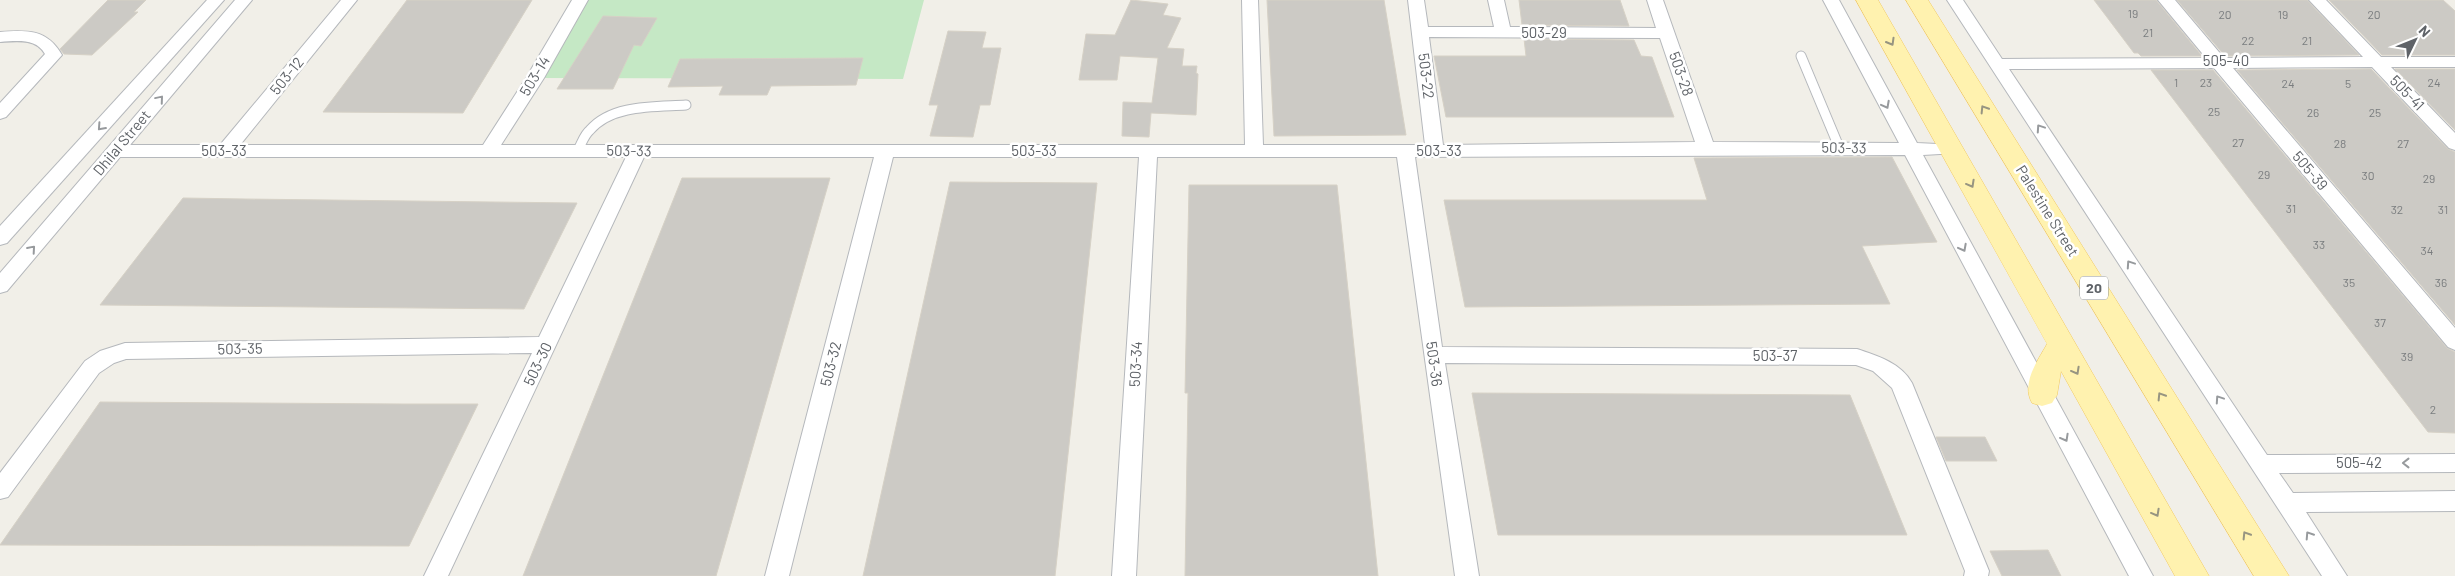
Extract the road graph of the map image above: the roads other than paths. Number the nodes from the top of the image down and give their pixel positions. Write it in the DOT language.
graph roads {
  1 [pos="216,0"];
  2 [pos="244,0"];
  3 [pos="349,0"];
  4 [pos="580,0"];
  5 [pos="1250,0"];
  6 [pos="1416,0"];
  7 [pos="1496,0"];
  8 [pos="1655,0"];
  9 [pos="1831,0"];
  10 [pos="1867,0"];
  11 [pos="1917,0"];
  12 [pos="1955,0"];
  13 [pos="2166,0"];
  14 [pos="2317,0"];
  15 [pos="1421,32"];
  16 [pos="1503,33"];
  17 [pos="1667,34"];
  18 [pos="0,37"];
  19 [pos="209,41"];
  20 [pos="178,42"];
  21 [pos="1800,56"];
  22 [pos="2217,61"];
  23 [pos="2376,61"];
  24 [pos="2455,62"];
  25 [pos="1997,64"];
  26 [pos="686,105"];
  27 [pos="0,113"];
  28 [pos="2455,144"];
  29 [pos="1838,147"];
  30 [pos="1706,148"];
  31 [pos="1909,148"];
  32 [pos="1951,149"];
  33 [pos="578,150"];
  34 [pos="116,151"];
  35 [pos="225,151"];
  36 [pos="488,151"];
  37 [pos="638,151"];
  38 [pos="885,151"];
  39 [pos="1148,151"];
  40 [pos="1254,151"];
  41 [pos="1405,151"];
  42 [pos="1436,151"];
  43 [pos="0,238"];
  44 [pos="0,286"];
  45 [pos="2455,342"];
  46 [pos="2061,344"];
  47 [pos="546,346"];
  48 [pos="1433,355"];
  49 [pos="2042,395"];
  50 [pos="2455,463"];
  51 [pos="2262,464"];
  52 [pos="0,490"];
  53 [pos="2455,501"];
  54 [pos="2288,503"];
  55 [pos="436,576"];
  56 [pos="777,576"];
  57 [pos="1124,576"];
  58 [pos="1467,576"];
  59 [pos="1976,576"];
  60 [pos="2141,576"];
  61 [pos="2192,576"];
  62 [pos="2272,576"];
  63 [pos="2335,576"];
  1 -- 20 [label="street, Dhilal Street"];
  2 -- 19 [label="street, Dhilal Street"];
  3 -- 35 [label="street, 503-12"];
  4 -- 36 [label="street, 503-14"];
  5 -- 40 [label="street"];
  6 -- 15 [label="street, 503-22"];
  7 -- 16 [label="street"];
  8 -- 17 [label="street, 503-28"];
  9 -- 31 [label="street, one-way"];
  10 -- 32 [label="main road, one-way"];
  62 -- 11 [label="main road, Palestine Street / 20, one-way"];
  12 -- 25 [label="street"];
  13 -- 22 [label="street, 505-39"];
  14 -- 23 [label="street, 505-41"];
  15 -- 16 [label="street, 503-29"];
  15 -- 42 [label="street, 503-22"];
  16 -- 17 [label="street, 503-29"];
  17 -- 30 [label="street, 503-28"];
  18 -- 27 [label="street"];
  19 -- 20 [label="street"];
  34 -- 19 [label="street, Dhilal Street, one-way"];
  20 -- 43 [label="street, Dhilal Street, one-way"];
  21 -- 29 [label="lane"];
  22 -- 23 [label="street, 505-40"];
  22 -- 25 [label="street, 505-40"];
  22 -- 45 [label="street, 505-39"];
  23 -- 24 [label="street, 505-40"];
  23 -- 28 [label="street, 505-41"];
  51 -- 25 [label="street, one-way"];
  26 -- 33 [label="lane"];
  29 -- 30 [label="street, 503-33"];
  29 -- 31 [label="street, 503-33"];
  30 -- 42 [label="street, 503-33"];
  31 -- 32 [label="street, 503-33"];
  31 -- 49 [label="street, one-way"];
  32 -- 46 [label="main road, one-way"];
  33 -- 36 [label="street, 503-33"];
  33 -- 37 [label="street, 503-33"];
  34 -- 35 [label="street, 503-33"];
  44 -- 34 [label="street, Dhilal Street, one-way"];
  35 -- 36 [label="street, 503-33"];
  37 -- 38 [label="street, 503-33"];
  37 -- 47 [label="street, 503-30"];
  38 -- 39 [label="street, 503-33"];
  38 -- 56 [label="street, 503-32"];
  39 -- 40 [label="street, 503-33"];
  39 -- 57 [label="street, 503-34"];
  40 -- 41 [label="street, 503-33"];
  41 -- 42 [label="street, 503-33"];
  41 -- 48 [label="street, 503-36"];
  46 -- 49 [label="main road"];
  46 -- 61 [label="main road, one-way"];
  47 -- 52 [label="street, 503-35"];
  47 -- 55 [label="street, 503-30"];
  48 -- 58 [label="street, 503-36"];
  48 -- 59 [label="street, 503-37"];
  49 -- 60 [label="street, one-way"];
  50 -- 51 [label="street, 505-42, one-way"];
  51 -- 54 [label="street"];
  53 -- 54 [label="street"];
  63 -- 54 [label="street, one-way"];
}
